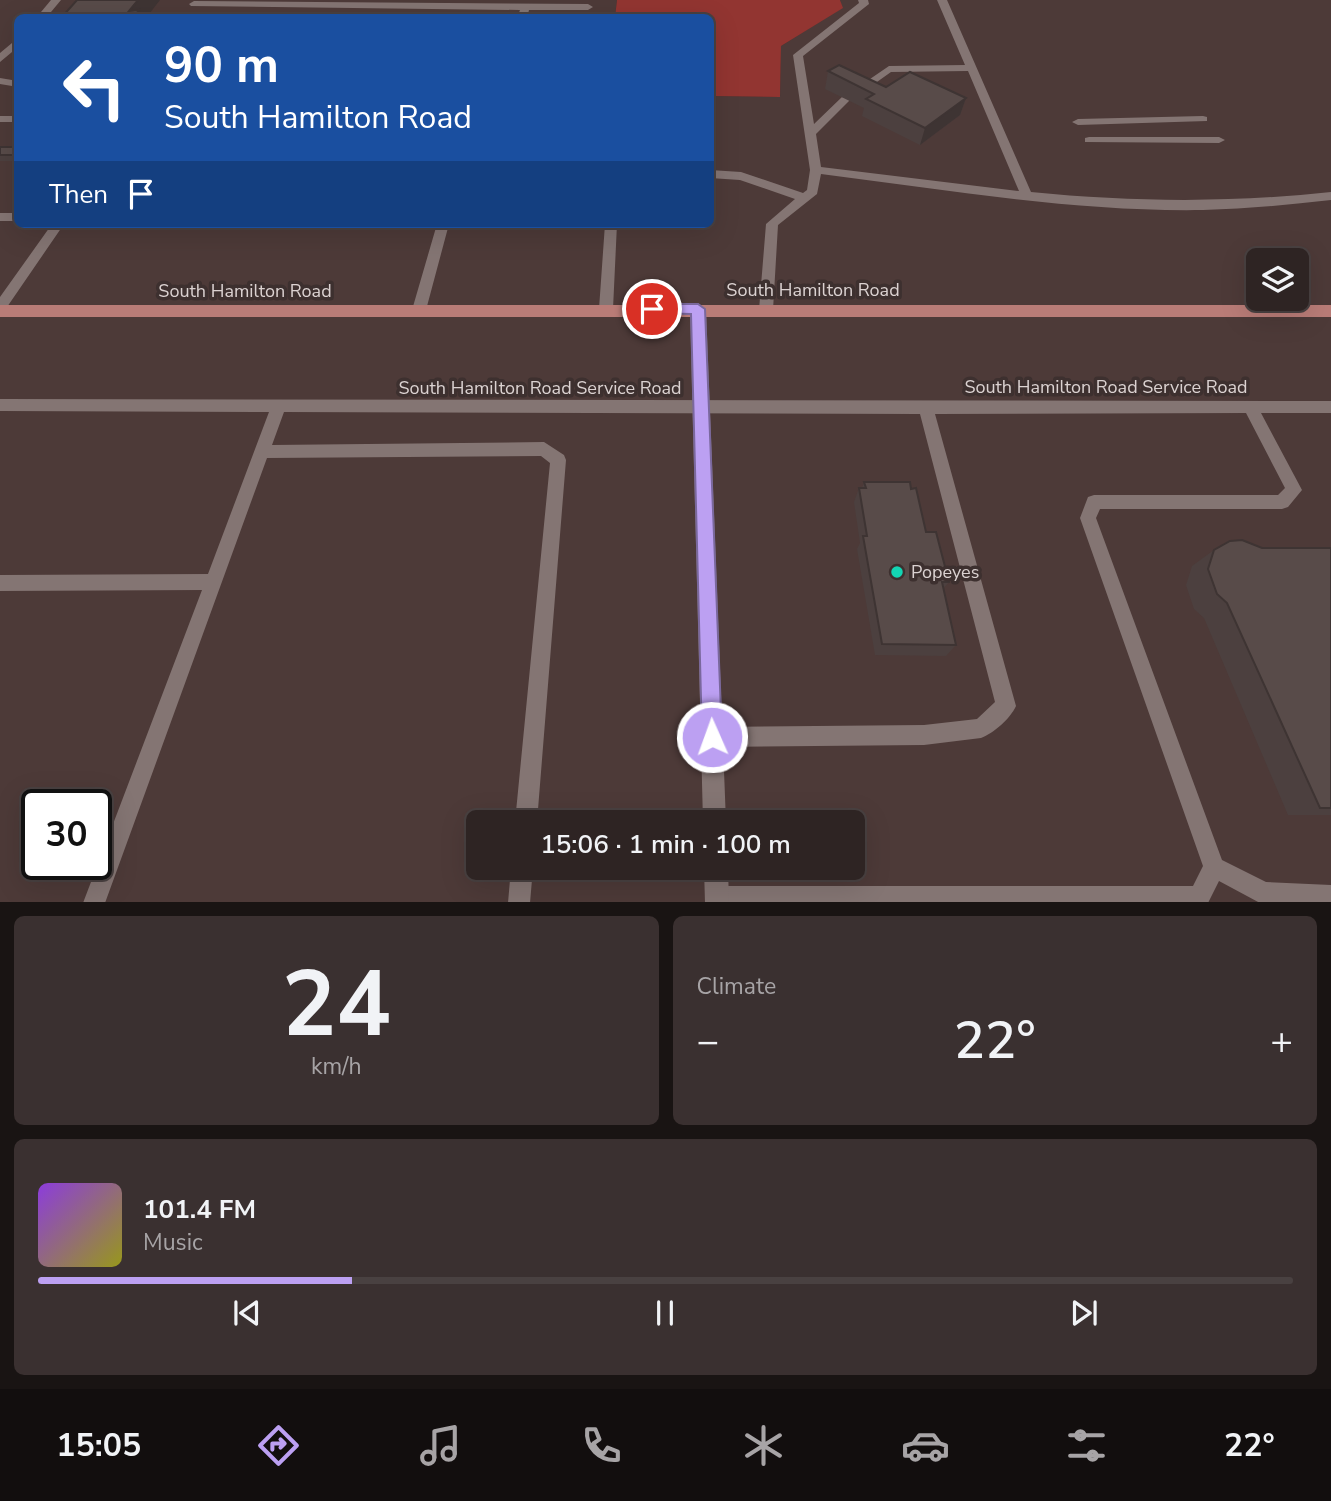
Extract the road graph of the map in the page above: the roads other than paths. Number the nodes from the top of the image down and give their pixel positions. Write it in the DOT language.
graph roads {
  1 [pos="56,0"];
  2 [pos="863,0"];
  3 [pos="942,0"];
  4 [pos="194,5"];
  5 [pos="587,7"];
  6 [pos="523,12"];
  7 [pos="44,14"];
  8 [pos="14,45"];
  9 [pos="0,59"];
  10 [pos="971,68"];
  11 [pos="1203,119"];
  12 [pos="1078,122"];
  13 [pos="811,134"];
  14 [pos="1088,140"];
  15 [pos="1219,141"];
  16 [pos="816,170"];
  17 [pos="714,174"];
  18 [pos="1026,194"];
  19 [pos="1331,196"];
  20 [pos="805,198"];
  21 [pos="55,228"];
  22 [pos="442,228"];
  23 [pos="611,228"];
  24 [pos="0,309"];
  25 [pos="606,309"];
  26 [pos="698,309"];
  27 [pos="419,310"];
  28 [pos="765,310"];
  29 [pos="1331,311"];
  30 [pos="0,405"];
  31 [pos="1250,406"];
  32 [pos="279,407"];
  33 [pos="926,407"];
  34 [pos="1331,407"];
  35 [pos="703,408"];
  36 [pos="262,452"];
  37 [pos="213,582"];
  38 [pos="0,583"];
  39 [pos="712,737"];
  40 [pos="527,810"];
  41 [pos="715,810"];
  42 [pos="1214,867"];
  43 [pos="521,880"];
  44 [pos="716,880"];
  45 [pos="1331,896"];
  46 [pos="795,899"];
  47 [pos="717,900"];
  48 [pos="94,902"];
  49 [pos="519,902"];
  1 -- 7 [label="lane"];
  2 -- 13 [label="lane"];
  3 -- 10 [label="lane"];
  4 -- 6 [label="lane"];
  5 -- 6 [label="lane"];
  8 -- 9 [label="lane"];
  10 -- 13 [label="lane"];
  10 -- 18 [label="lane"];
  11 -- 12 [label="lane"];
  13 -- 16 [label="lane"];
  14 -- 15 [label="lane"];
  16 -- 18 [label="lane"];
  16 -- 20 [label="lane"];
  17 -- 20 [label="lane"];
  18 -- 19 [label="lane"];
  20 -- 28 [label="lane"];
  21 -- 24 [label="lane"];
  22 -- 27 [label="lane"];
  23 -- 25 [label="lane"];
  24 -- 27 [label="main road, South Hamilton Road"];
  25 -- 26 [label="main road, South Hamilton Road"];
  25 -- 27 [label="main road, South Hamilton Road"];
  26 -- 28 [label="main road, South Hamilton Road"];
  26 -- 35 [label="street"];
  28 -- 29 [label="main road, South Hamilton Road"];
  30 -- 32 [label="lane, South Hamilton Road Service Road"];
  31 -- 33 [label="lane, South Hamilton Road Service Road"];
  31 -- 34 [label="lane, South Hamilton Road Service Road"];
  31 -- 42 [label="lane"];
  32 -- 35 [label="lane, South Hamilton Road Service Road"];
  32 -- 36 [label="lane"];
  33 -- 35 [label="lane, South Hamilton Road Service Road"];
  33 -- 39 [label="lane"];
  35 -- 39 [label="street"];
  36 -- 37 [label="lane"];
  36 -- 40 [label="lane"];
  37 -- 38 [label="lane"];
  37 -- 48 [label="lane"];
  39 -- 41 [label="street"];
  42 -- 45 [label="lane"];
  42 -- 46 [label="lane"];
  43 -- 49 [label="lane"];
  44 -- 47 [label="street"];
  46 -- 47 [label="lane"];
}
